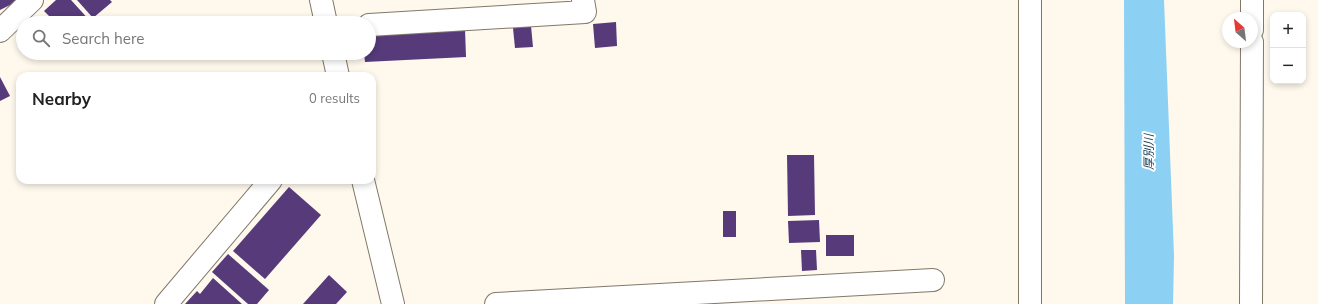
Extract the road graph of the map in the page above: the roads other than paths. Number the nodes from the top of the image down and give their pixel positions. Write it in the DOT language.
graph roads {
  1 [pos="32,0"];
  2 [pos="320,0"];
  3 [pos="583,0"];
  4 [pos="1030,0"];
  5 [pos="1252,0"];
  6 [pos="516,8"];
  7 [pos="1252,12"];
  8 [pos="324,16"];
  9 [pos="376,24"];
  10 [pos="0,31"];
  11 [pos="1252,48"];
  12 [pos="335,60"];
  13 [pos="337,72"];
  14 [pos="268,184"];
  15 [pos="364,184"];
  16 [pos="933,280"];
  17 [pos="166,304"];
  18 [pos="392,304"];
  19 [pos="496,304"];
  20 [pos="1030,304"];
  21 [pos="1251,304"];
  1 -- 10 [label="street"];
  2 -- 8 [label="street"];
  3 -- 6 [label="street"];
  4 -- 20 [label="street"];
  5 -- 7 [label="street"];
  6 -- 9 [label="street"];
  11 -- 21 [label="street"];
  12 -- 13 [label="street"];
  14 -- 17 [label="street"];
  15 -- 18 [label="street"];
  16 -- 19 [label="street"];
}
